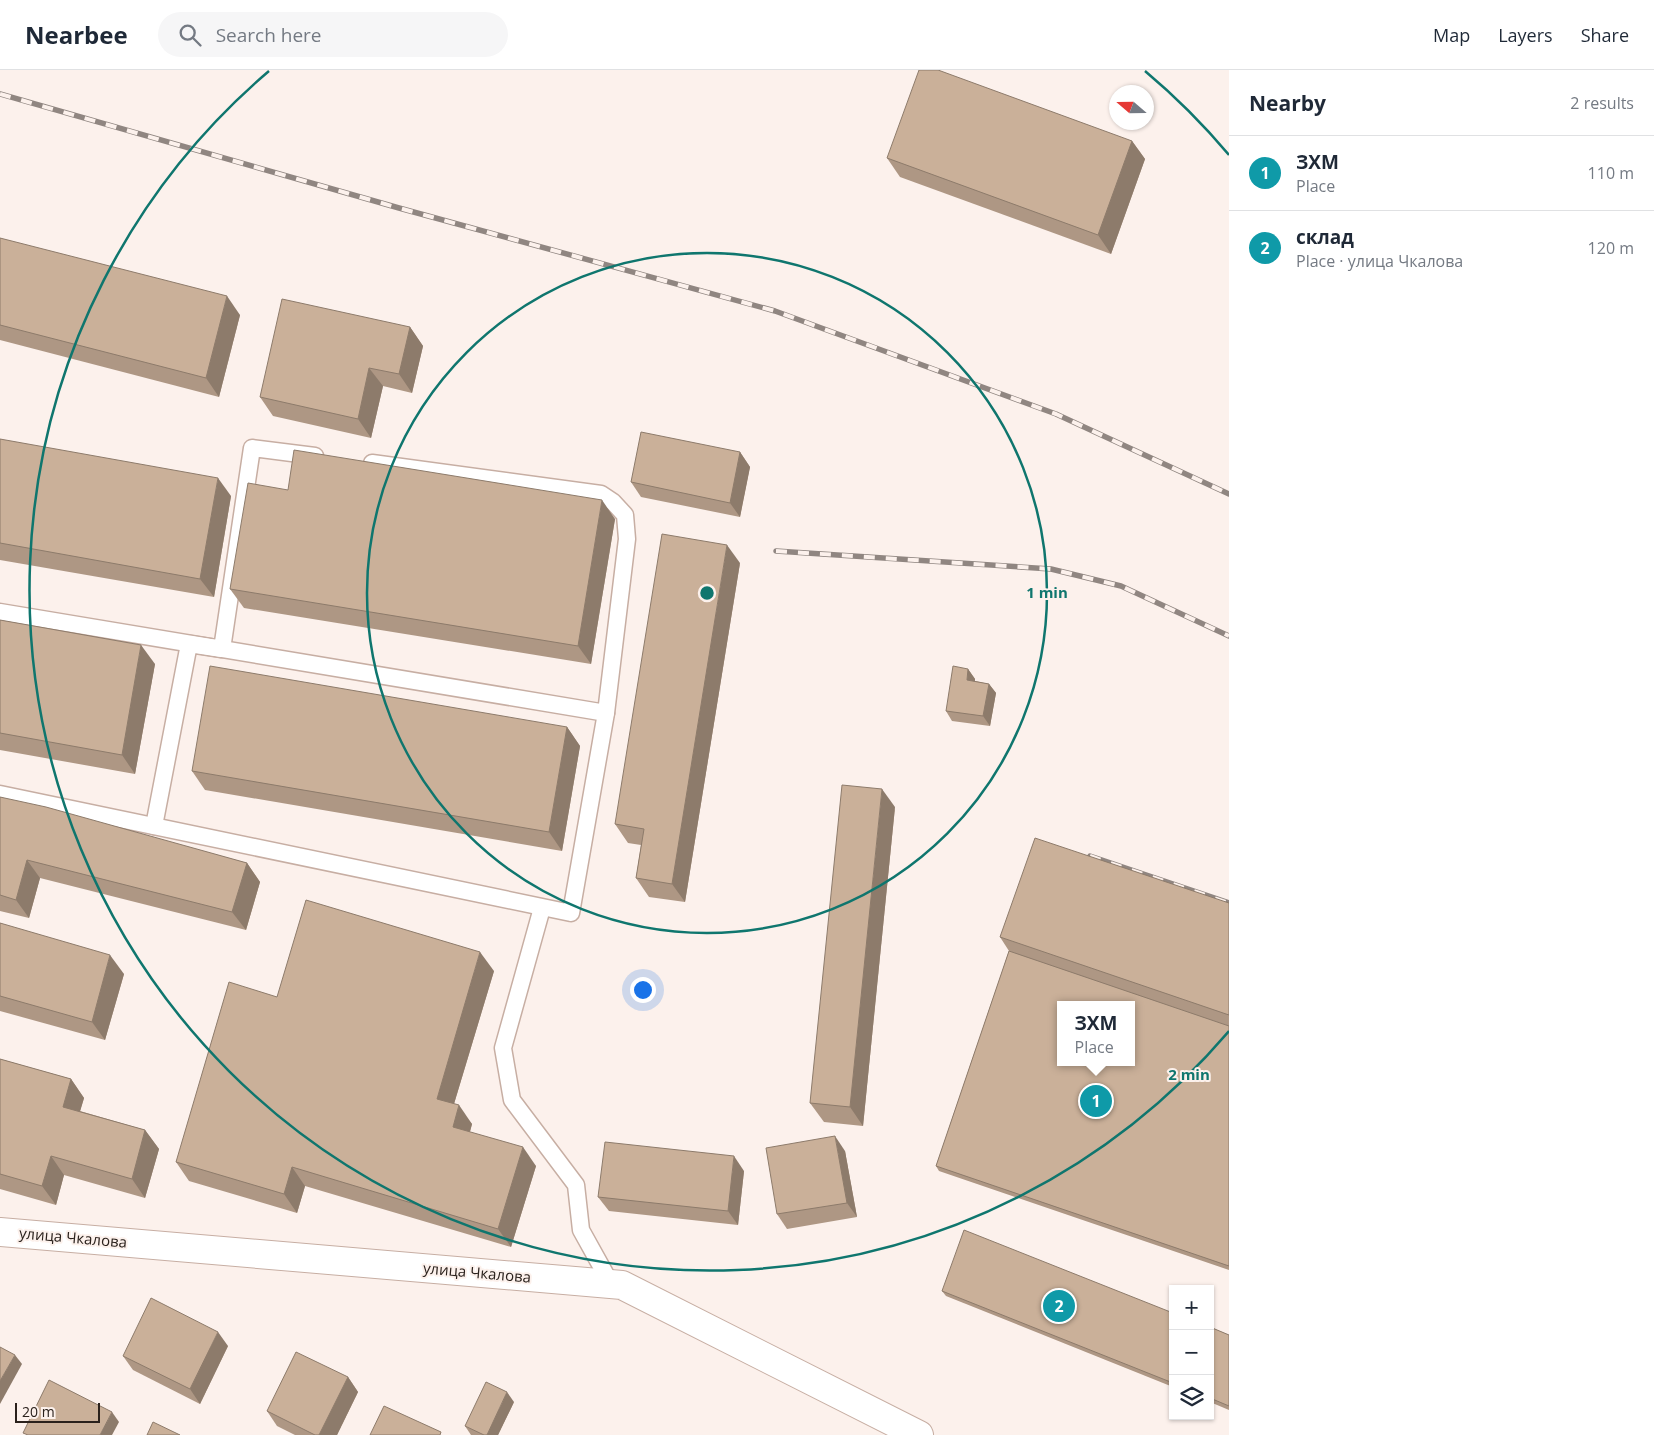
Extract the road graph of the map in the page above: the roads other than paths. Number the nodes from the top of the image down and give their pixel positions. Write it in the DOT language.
graph roads {
  1 [pos="330,458"];
  2 [pos="358,462"];
  3 [pos="0,612"];
  4 [pos="189,644"];
  5 [pos="222,649"];
  6 [pos="606,713"];
  7 [pos="0,794"];
  8 [pos="154,826"];
  9 [pos="542,908"];
  10 [pos="0,1232"];
  11 [pos="611,1284"];
  12 [pos="918,1435"];
  1 -- 5 [label="lane"];
  2 -- 6 [label="lane"];
  3 -- 4 [label="lane"];
  4 -- 5 [label="lane"];
  4 -- 8 [label="lane"];
  5 -- 6 [label="lane"];
  6 -- 9 [label="lane"];
  7 -- 8 [label="lane"];
  8 -- 9 [label="lane"];
  9 -- 11 [label="lane"];
  10 -- 11 [label="street, улица Чкалова"];
  11 -- 12 [label="street, улица Чкалова"];
}
